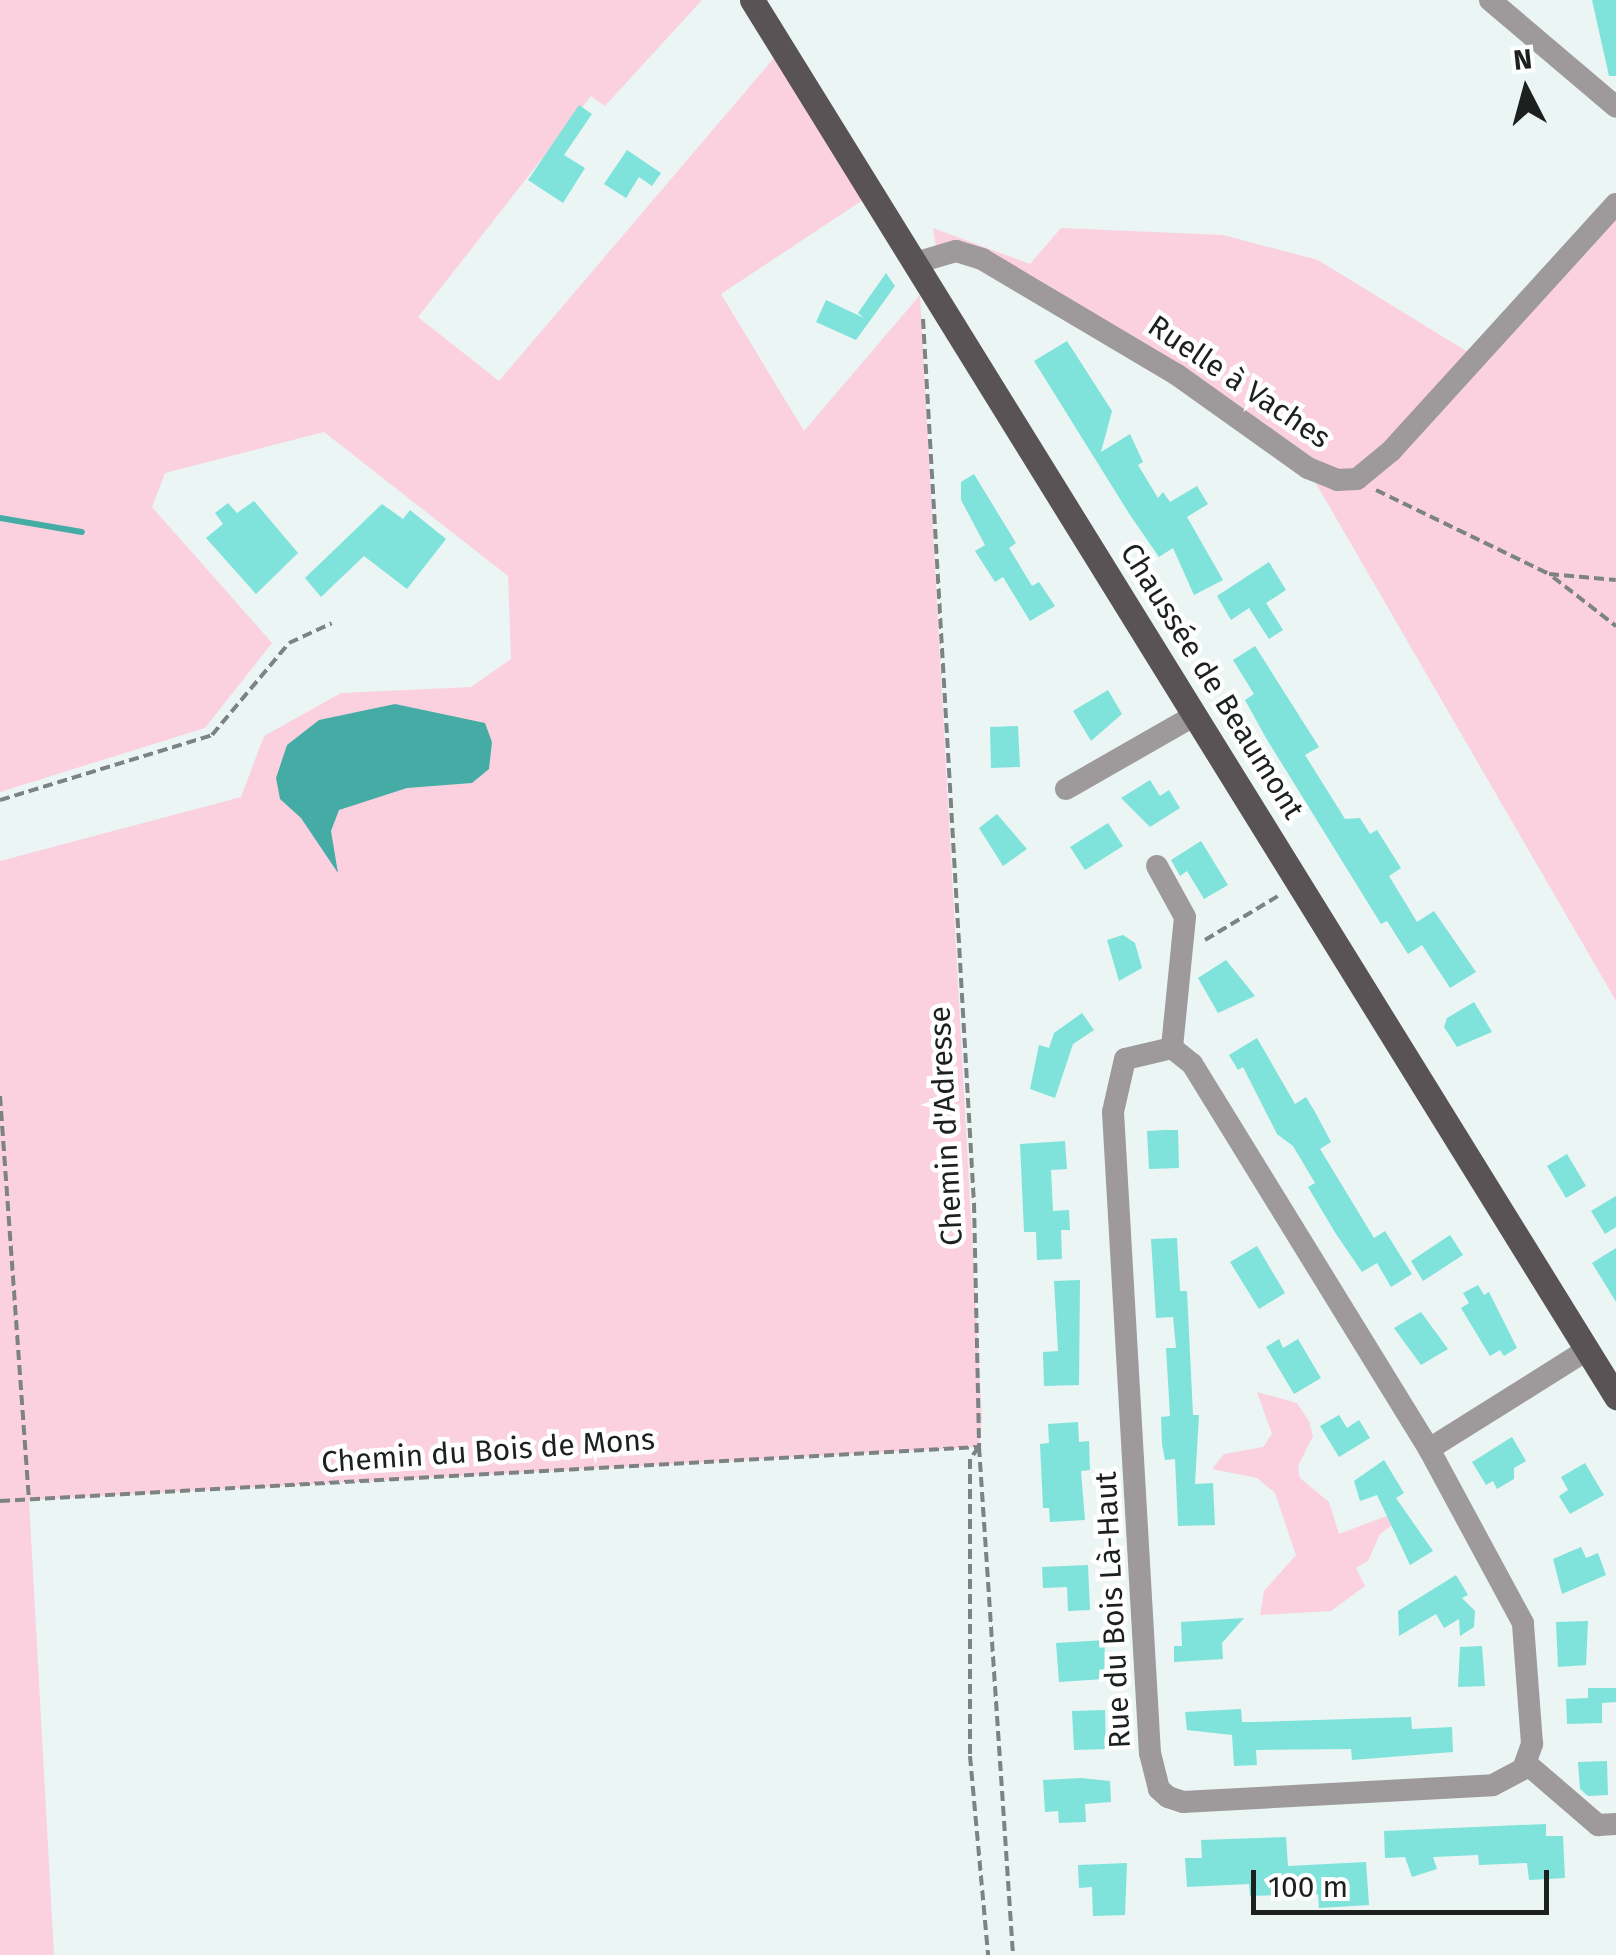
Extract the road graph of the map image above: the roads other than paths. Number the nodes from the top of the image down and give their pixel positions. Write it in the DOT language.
graph roads {
  1 [pos="752,0"];
  2 [pos="1490,0"];
  3 [pos="1616,107"];
  4 [pos="1616,204"];
  5 [pos="915,263"];
  6 [pos="1195,715"];
  7 [pos="1066,789"];
  8 [pos="1156,866"];
  9 [pos="1172,1048"];
  10 [pos="1587,1350"];
  11 [pos="1616,1398"];
  12 [pos="1429,1449"];
  13 [pos="1527,1764"];
  14 [pos="1616,1824"];
  1 -- 5 [label="main road, Chaussée de Beaumont"];
  2 -- 3 [label="street"];
  4 -- 5 [label="street, Ruelle à Vaches"];
  5 -- 6 [label="main road, Chaussée de Beaumont"];
  6 -- 7 [label="street"];
  6 -- 10 [label="main road, Chaussée de Beaumont"];
  8 -- 9 [label="street"];
  9 -- 12 [label="street"];
  9 -- 13 [label="street, Rue du Bois Là-Haut"];
  10 -- 11 [label="main road, Chaussée de Beaumont"];
  10 -- 12 [label="street"];
  12 -- 13 [label="street"];
  13 -- 14 [label="street"];
}
